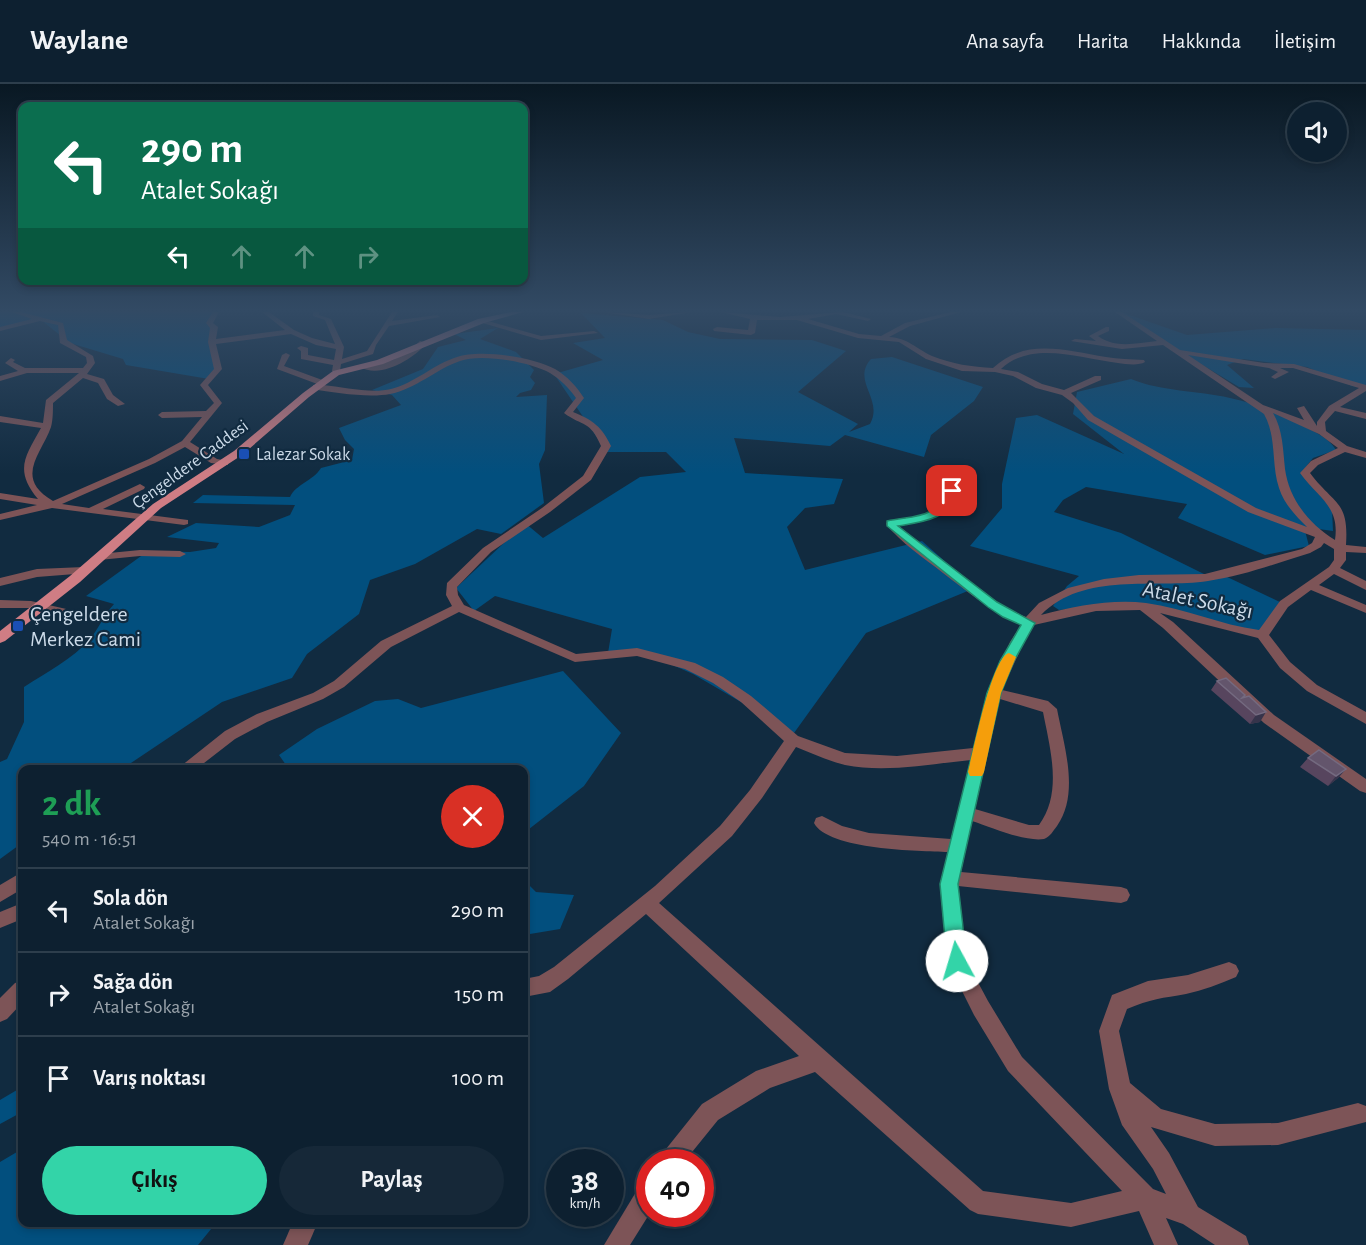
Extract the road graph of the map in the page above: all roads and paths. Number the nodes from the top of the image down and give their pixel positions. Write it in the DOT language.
graph roads {
  1 [pos="14,366"];
  2 [pos="89,366"];
  3 [pos="217,366"];
  4 [pos="280,366"];
  5 [pos="331,366"];
  6 [pos="340,366"];
  7 [pos="366,366"];
  8 [pos="444,366"];
  9 [pos="541,366"];
  10 [pos="957,366"];
  11 [pos="999,366"];
  12 [pos="1199,366"];
  13 [pos="1268,366"];
  14 [pos="1279,366"];
  15 [pos="336,368"];
  16 [pos="995,370"];
  17 [pos="24,371"];
  18 [pos="84,373"];
  19 [pos="1275,376"];
  20 [pos="1098,378"];
  21 [pos="0,379"];
  22 [pos="319,385"];
  23 [pos="1366,388"];
  24 [pos="1065,393"];
  25 [pos="121,404"];
  26 [pos="1263,407"];
  27 [pos="1301,408"];
  28 [pos="1332,408"];
  29 [pos="209,414"];
  30 [pos="162,415"];
  31 [pos="1366,416"];
  32 [pos="0,419"];
  33 [pos="47,426"];
  34 [pos="1317,430"];
  35 [pos="185,442"];
  36 [pos="1344,448"];
  37 [pos="1366,455"];
  38 [pos="225,463"];
  39 [pos="946,476"];
  40 [pos="140,488"];
  41 [pos="0,496"];
  42 [pos="52,505"];
  43 [pos="93,510"];
  44 [pos="0,517"];
  45 [pos="142,518"];
  46 [pos="184,522"];
  47 [pos="1321,536"];
  48 [pos="1340,548"];
  49 [pos="1366,550"];
  50 [pos="180,554"];
  51 [pos="99,557"];
  52 [pos="1333,569"];
  53 [pos="84,571"];
  54 [pos="0,582"];
  55 [pos="1310,585"];
  56 [pos="1366,586"];
  57 [pos="0,604"];
  58 [pos="41,604"];
  59 [pos="459,607"];
  60 [pos="1141,607"];
  61 [pos="1366,609"];
  62 [pos="80,616"];
  63 [pos="1028,623"];
  64 [pos="1262,635"];
  65 [pos="0,638"];
  66 [pos="994,693"];
  67 [pos="1366,719"];
  68 [pos="793,740"];
  69 [pos="981,753"];
  70 [pos="190,765"];
  71 [pos="1366,787"];
  72 [pos="965,812"];
  73 [pos="822,823"];
  74 [pos="958,846"];
  75 [pos="950,878"];
  76 [pos="18,883"];
  77 [pos="0,894"];
  78 [pos="1121,895"];
  79 [pos="646,903"];
  80 [pos="18,913"];
  81 [pos="0,920"];
  82 [pos="1229,971"];
  83 [pos="528,987"];
  84 [pos="18,994"];
  85 [pos="0,1012"];
  86 [pos="818,1060"];
  87 [pos="1120,1089"];
  88 [pos="1358,1114"];
  89 [pos="680,1149"];
  90 [pos="1144,1198"];
  91 [pos="636,1213"];
  92 [pos="1190,1215"];
  93 [pos="304,1227"];
  94 [pos="295,1245"];
  95 [pos="616,1245"];
  96 [pos="1166,1245"];
  97 [pos="1237,1245"];
  1 -- 17 [label="street"];
  2 -- 18 [label="street"];
  3 -- 29 [label="street"];
  4 -- 22 [label="street"];
  5 -- 15 [label="street"];
  6 -- 15 [label="street"];
  7 -- 15 [label="main road, Çengeldere Caddesi"];
  8 -- 22 [label="street"];
  9 -- 59 [label="street"];
  10 -- 16 [label="street"];
  11 -- 16 [label="street"];
  12 -- 26 [label="street"];
  13 -- 19 [label="street"];
  14 -- 23 [label="street"];
  15 -- 22 [label="main road, Çengeldere Caddesi"];
  16 -- 24 [label="street"];
  17 -- 18 [label="street"];
  17 -- 21 [label="street"];
  18 -- 25 [label="street"];
  18 -- 33 [label="street"];
  20 -- 24 [label="street"];
  22 -- 38 [label="main road, Çengeldere Caddesi"];
  23 -- 28 [label="street"];
  24 -- 47 [label="street"];
  26 -- 34 [label="street"];
  26 -- 47 [label="street"];
  27 -- 34 [label="street"];
  28 -- 31 [label="street"];
  28 -- 34 [label="street"];
  29 -- 30 [label="street"];
  29 -- 35 [label="street"];
  32 -- 33 [label="street"];
  33 -- 42 [label="street"];
  34 -- 36 [label="street"];
  35 -- 38 [label="street"];
  35 -- 42 [label="street"];
  36 -- 37 [label="street"];
  36 -- 48 [label="street"];
  38 -- 45 [label="main road, Çengeldere Caddesi"];
  39 -- 63 [label="street"];
  40 -- 43 [label="street"];
  41 -- 42 [label="street"];
  42 -- 43 [label="street"];
  42 -- 44 [label="street"];
  43 -- 45 [label="street"];
  45 -- 46 [label="street"];
  45 -- 51 [label="main road, Çengeldere Caddesi"];
  47 -- 48 [label="street"];
  47 -- 63 [label="street"];
  48 -- 49 [label="street"];
  48 -- 52 [label="street"];
  50 -- 51 [label="street"];
  51 -- 53 [label="main road, Çengeldere Caddesi"];
  52 -- 55 [label="street"];
  52 -- 56 [label="street"];
  53 -- 54 [label="street"];
  53 -- 58 [label="main road, Çengeldere Caddesi"];
  55 -- 61 [label="street"];
  55 -- 64 [label="street"];
  57 -- 58 [label="street"];
  58 -- 62 [label="street"];
  58 -- 65 [label="main road, Çengeldere Caddesi"];
  59 -- 68 [label="street"];
  59 -- 70 [label="street"];
  60 -- 63 [label="street, Atalet Sokağı"];
  60 -- 64 [label="street, Atalet Sokağı"];
  60 -- 71 [label="street"];
  63 -- 66 [label="street"];
  64 -- 67 [label="street"];
  66 -- 69 [label="street"];
  66 -- 72 [label="street"];
  68 -- 69 [label="street"];
  68 -- 79 [label="street"];
  69 -- 72 [label="street"];
  72 -- 74 [label="street"];
  73 -- 74 [label="street"];
  74 -- 75 [label="street"];
  75 -- 78 [label="street"];
  75 -- 90 [label="street"];
  76 -- 77 [label="street"];
  79 -- 83 [label="street"];
  79 -- 86 [label="street"];
  80 -- 81 [label="street"];
  82 -- 87 [label="street"];
  84 -- 85 [label="street"];
  86 -- 89 [label="street"];
  86 -- 90 [label="street"];
  87 -- 88 [label="street"];
  87 -- 92 [label="street"];
  90 -- 92 [label="street"];
  90 -- 96 [label="street"];
  91 -- 95 [label="street"];
  92 -- 97 [label="street"];
  93 -- 94 [label="street"];
}
